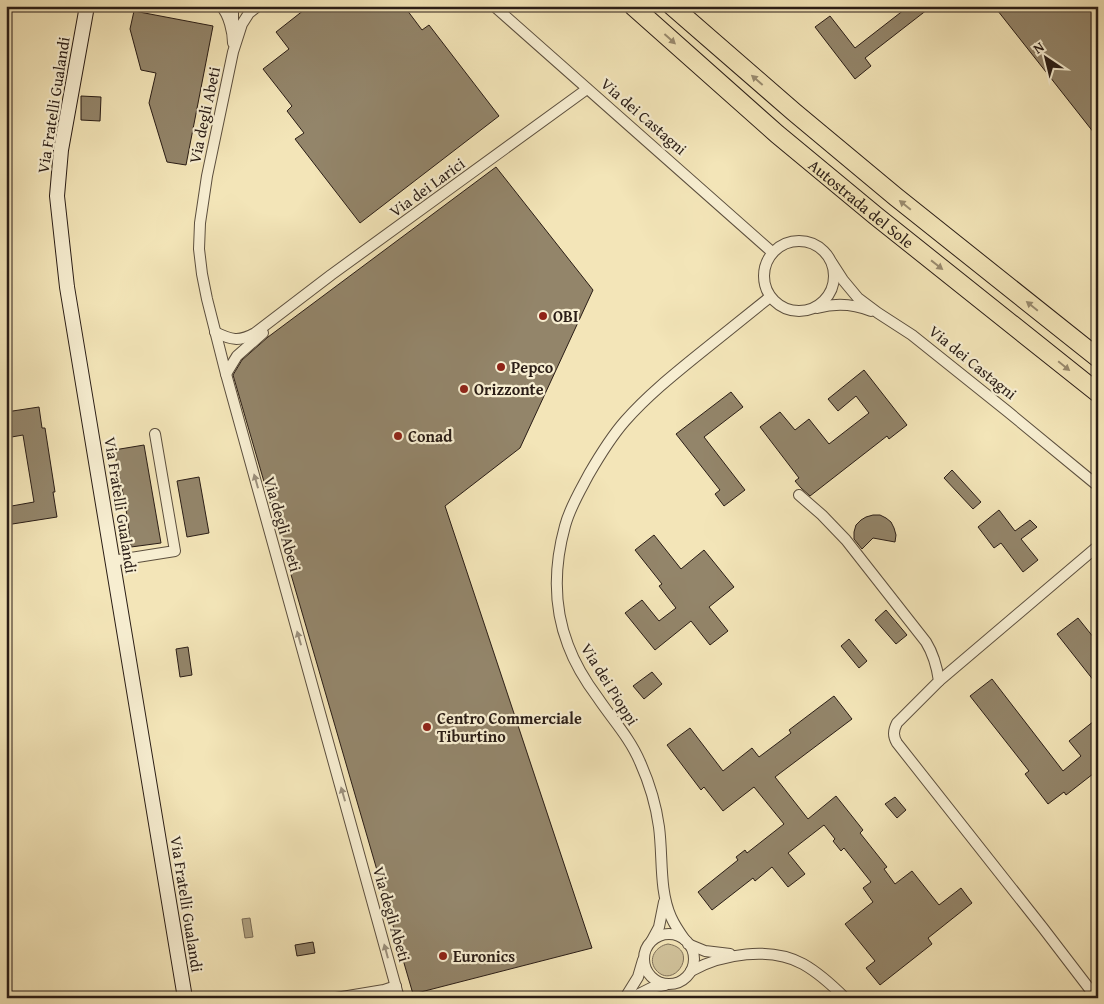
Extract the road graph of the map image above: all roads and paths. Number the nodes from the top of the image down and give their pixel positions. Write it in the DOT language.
graph roads {
  1 [pos="221,6"];
  2 [pos="232,6"];
  3 [pos="258,6"];
  4 [pos="494,6"];
  5 [pos="633,6"];
  6 [pos="672,6"];
  7 [pos="87,10"];
  8 [pos="233,34"];
  9 [pos="233,52"];
  10 [pos="587,89"];
  11 [pos="772,252"];
  12 [pos="832,263"];
  13 [pos="770,297"];
  14 [pos="808,310"];
  15 [pos="285,311"];
  16 [pos="886,318"];
  17 [pos="215,332"];
  18 [pos="218,344"];
  19 [pos="248,346"];
  20 [pos="1098,358"];
  21 [pos="226,374"];
  22 [pos="1098,393"];
  23 [pos="155,434"];
  24 [pos="1098,486"];
  25 [pos="799,495"];
  26 [pos="1098,546"];
  27 [pos="112,561"];
  28 [pos="939,681"];
  29 [pos="664,896"];
  30 [pos="687,942"];
  31 [pos="645,952"];
  32 [pos="736,955"];
  33 [pos="690,971"];
  34 [pos="670,984"];
  35 [pos="396,986"];
  36 [pos="1095,995"];
  37 [pos="184,998"];
  38 [pos="336,998"];
  39 [pos="399,998"];
  40 [pos="625,998"];
  41 [pos="632,998"];
  42 [pos="845,998"];
  1 -- 8 [label="street, Via degli Abeti"];
  2 -- 8 [label="street, Via degli Abeti"];
  3 -- 9 [label="street, Via degli Abeti"];
  4 -- 10 [label="street, Via dei Castagni"];
  5 -- 22 [label="highway, Autostrada del Sole, one-way"];
  20 -- 6 [label="highway, Autostrada del Sole, one-way"];
  7 -- 27 [label="street, Via Fratelli Gualandi"];
  8 -- 9 [label="street, Via degli Abeti"];
  9 -- 17 [label="street, Via degli Abeti"];
  10 -- 11 [label="street, Via dei Castagni"];
  10 -- 15 [label="street, Via dei Larici"];
  11 -- 12 [label="street, Via dei Castagni"];
  11 -- 13 [label="street"];
  12 -- 14 [label="street"];
  12 -- 16 [label="street, Via dei Castagni"];
  13 -- 14 [label="street"];
  13 -- 29 [label="street, Via dei Pioppi"];
  14 -- 16 [label="street"];
  15 -- 17 [label="street, Via dei Larici"];
  15 -- 19 [label="street, Via dei Larici"];
  16 -- 24 [label="street, Via dei Castagni"];
  17 -- 18 [label="street, Via degli Abeti"];
  18 -- 19 [label="street"];
  18 -- 21 [label="street, Via degli Abeti"];
  19 -- 21 [label="street, Via dei Larici"];
  35 -- 21 [label="street, Via degli Abeti, one-way"];
  23 -- 27 [label="street"];
  25 -- 28 [label="street"];
  26 -- 28 [label="street"];
  27 -- 37 [label="street, Via Fratelli Gualandi"];
  28 -- 36 [label="street"];
  29 -- 30 [label="street"];
  29 -- 31 [label="street"];
  30 -- 31 [label="street"];
  30 -- 32 [label="street"];
  30 -- 33 [label="street"];
  31 -- 34 [label="street"];
  31 -- 40 [label="street"];
  32 -- 33 [label="street"];
  32 -- 42 [label="street"];
  33 -- 34 [label="street"];
  34 -- 41 [label="street"];
  35 -- 38 [label="street"];
  35 -- 39 [label="street, Via degli Abeti"];
}
